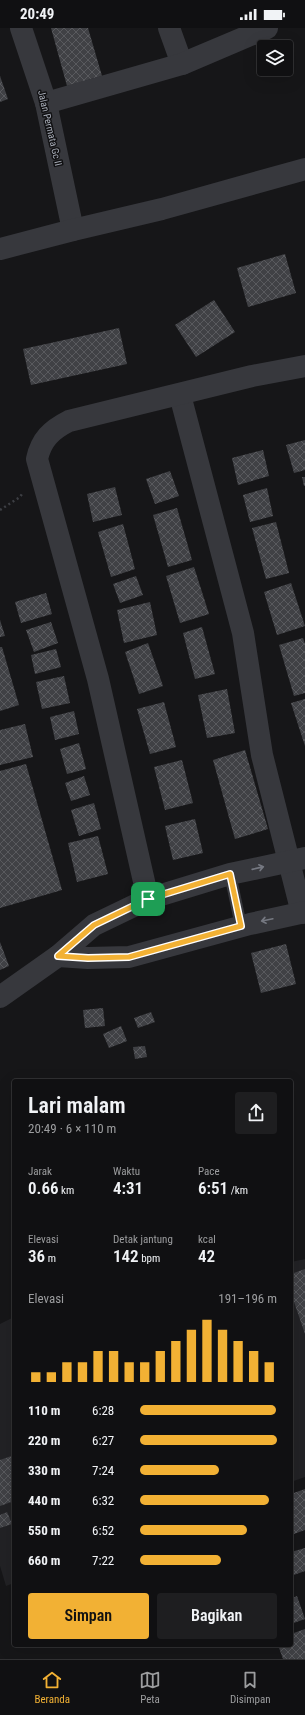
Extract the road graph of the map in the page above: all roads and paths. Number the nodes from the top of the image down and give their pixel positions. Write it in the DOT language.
graph roads {
  1 [pos="21,28"];
  2 [pos="169,28"];
  3 [pos="267,28"];
  4 [pos="182,64"];
  5 [pos="46,103"];
  6 [pos="305,169"];
  7 [pos="73,230"];
  8 [pos="0,249"];
  9 [pos="305,366"];
  10 [pos="180,394"];
  11 [pos="297,859"];
  12 [pos="230,874"];
  13 [pos="148,899"];
  14 [pos="304,912"];
  15 [pos="241,926"];
  16 [pos="58,956"];
  17 [pos="0,996"];
  1 -- 5 [label="street, Jalan Permata Gc II"];
  2 -- 4 [label="street"];
  3 -- 4 [label="street"];
  4 -- 5 [label="street"];
  5 -- 7 [label="street, Jalan Permata Gc II"];
  6 -- 7 [label="street"];
  7 -- 8 [label="street"];
  9 -- 10 [label="street"];
  10 -- 11 [label="street"];
  10 -- 13 [label="street"];
  12 -- 11 [label="street, one-way"];
  11 -- 14 [label="street"];
  12 -- 13 [label="street"];
  12 -- 15 [label="lane"];
  13 -- 16 [label="street"];
  14 -- 15 [label="street, one-way"];
  15 -- 16 [label="street"];
  16 -- 17 [label="street"];
}
